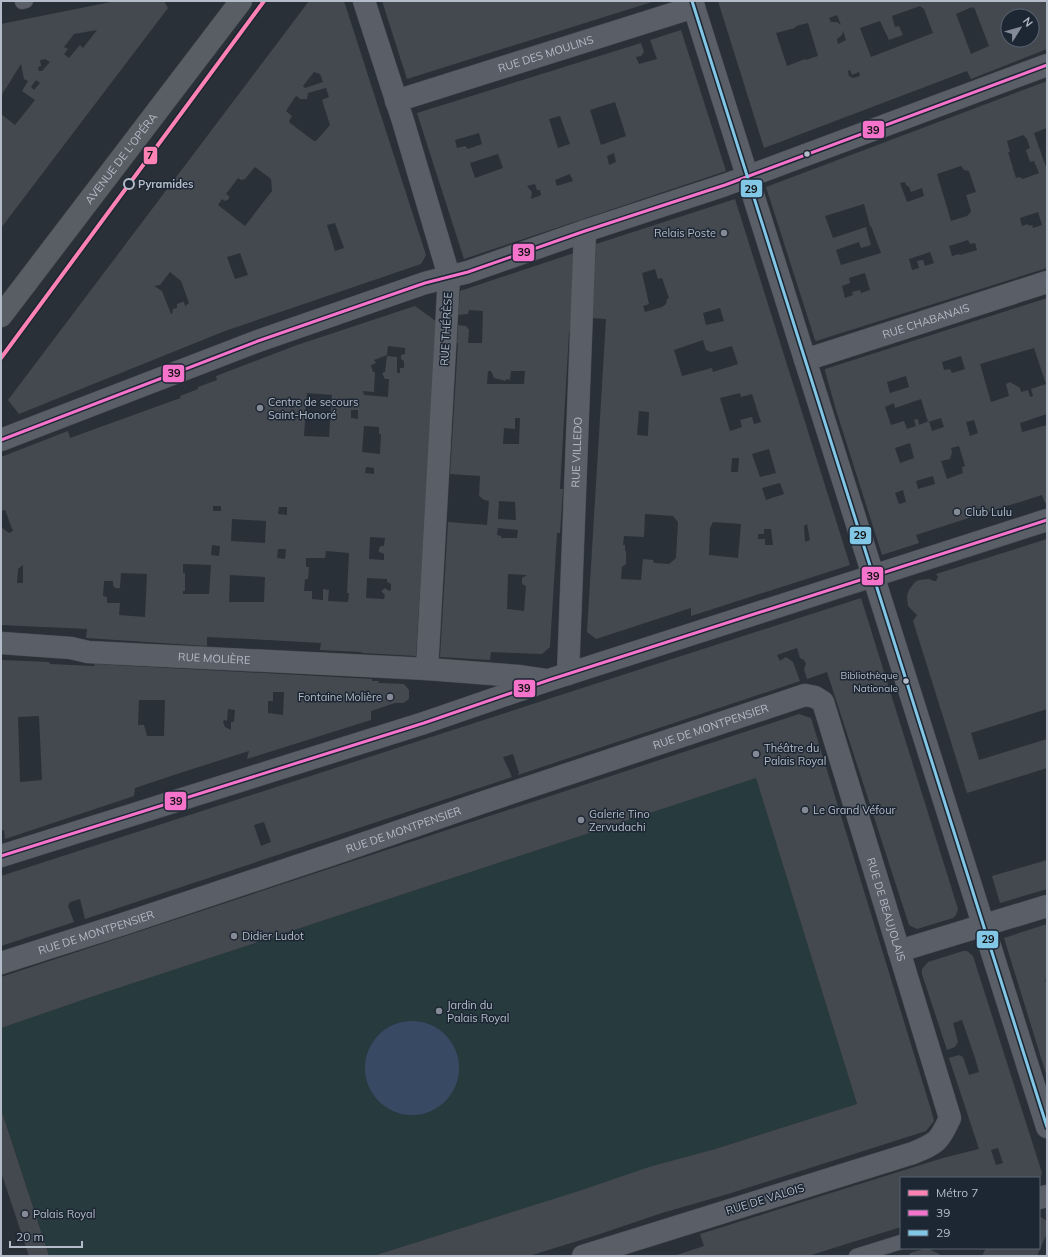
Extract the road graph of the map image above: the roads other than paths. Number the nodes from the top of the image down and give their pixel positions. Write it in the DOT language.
graph roads {
  1 [pos="241,1"];
  2 [pos="364,1"];
  3 [pos="693,4"];
  4 [pos="1047,65"];
  5 [pos="396,101"];
  6 [pos="747,176"];
  7 [pos="585,231"];
  8 [pos="449,276"];
  9 [pos="1047,282"];
  10 [pos="1,316"];
  11 [pos="805,360"];
  12 [pos="1,440"];
  13 [pos="1047,520"];
  14 [pos="873,576"];
  15 [pos="1,644"];
  16 [pos="427,670"];
  17 [pos="559,677"];
  18 [pos="805,695"];
  19 [pos="1,856"];
  20 [pos="1047,906"];
  21 [pos="984,925"];
  22 [pos="899,952"];
  23 [pos="1,963"];
  24 [pos="1047,1127"];
  25 [pos="943,1135"];
  26 [pos="900,1242"];
  27 [pos="583,1256"];
  28 [pos="856,1256"];
  1 -- 10 [label="street, AVENUE DE L'OPÉRA"];
  2 -- 5 [label="street, RUE THÉRÈSE"];
  3 -- 5 [label="street, RUE DES MOULINS"];
  3 -- 6 [label="street"];
  4 -- 6 [label="street"];
  5 -- 8 [label="street, RUE THÉRÈSE"];
  6 -- 7 [label="street"];
  6 -- 11 [label="street"];
  7 -- 8 [label="street"];
  7 -- 17 [label="street, RUE VILLEDO"];
  8 -- 12 [label="street"];
  8 -- 16 [label="street, RUE THÉRÈSE"];
  9 -- 11 [label="street, RUE CHABANAIS"];
  11 -- 14 [label="street"];
  13 -- 14 [label="street"];
  14 -- 17 [label="street"];
  14 -- 21 [label="street"];
  15 -- 16 [label="street, RUE MOLIÈRE"];
  16 -- 17 [label="street, RUE MOLIÈRE"];
  17 -- 19 [label="street"];
  18 -- 22 [label="street, RUE DE BEAUJOLAIS"];
  18 -- 23 [label="street, RUE DE MONTPENSIER"];
  20 -- 21 [label="street"];
  21 -- 22 [label="street"];
  21 -- 24 [label="street"];
  22 -- 25 [label="street, RUE DE BEAUJOLAIS"];
  25 -- 27 [label="street, RUE DE VALOIS"];
  26 -- 28 [label="lane"];
}
